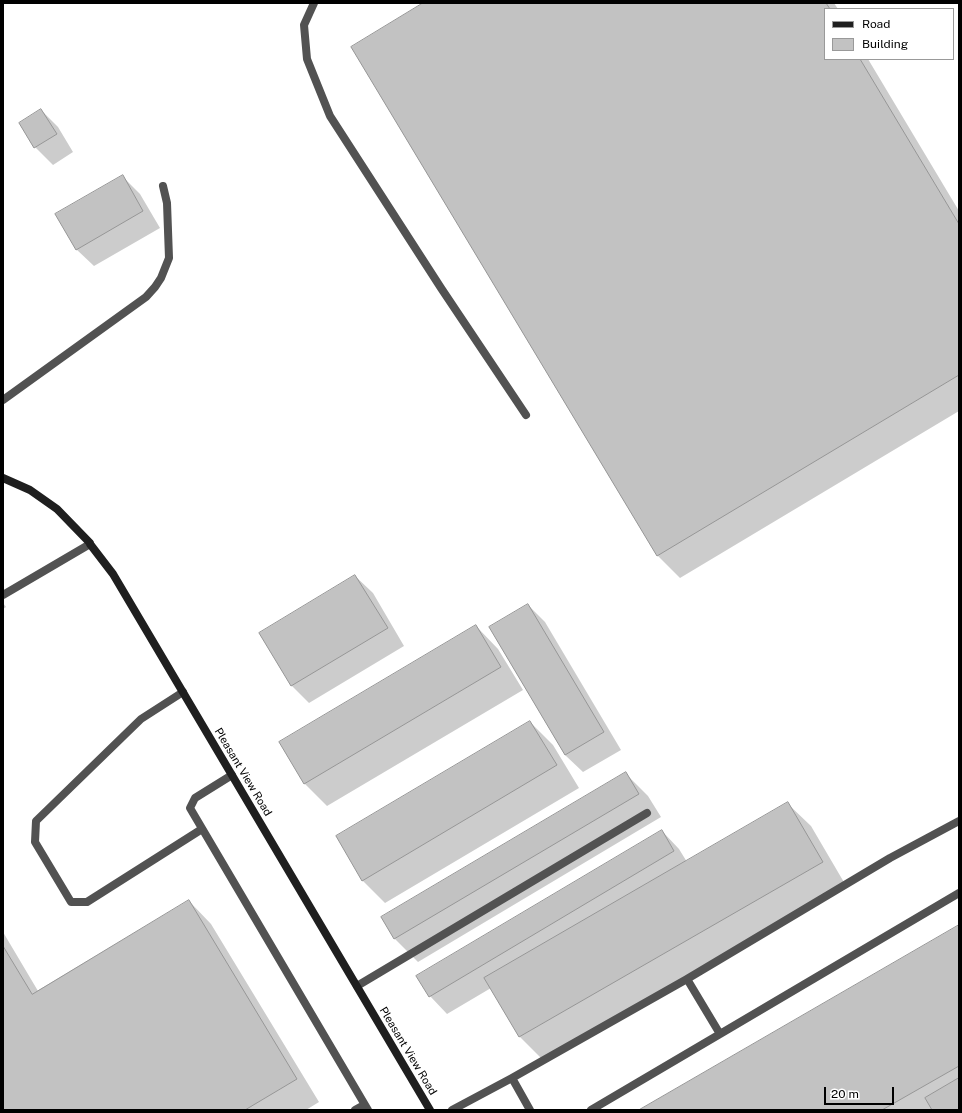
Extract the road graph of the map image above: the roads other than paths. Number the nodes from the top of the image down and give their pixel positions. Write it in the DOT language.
graph roads {
  1 [pos="314,3"];
  2 [pos="164,186"];
  3 [pos="3,400"];
  4 [pos="526,415"];
  5 [pos="3,478"];
  6 [pos="90,544"];
  7 [pos="3,594"];
  8 [pos="183,692"];
  9 [pos="232,775"];
  10 [pos="647,813"];
  11 [pos="959,821"];
  12 [pos="202,829"];
  13 [pos="959,893"];
  14 [pos="687,979"];
  15 [pos="357,986"];
  16 [pos="720,1034"];
  17 [pos="512,1078"];
  18 [pos="366,1107"];
  19 [pos="355,1110"];
  20 [pos="430,1110"];
  21 [pos="452,1110"];
  22 [pos="530,1110"];
  23 [pos="591,1110"];
  1 -- 4 [label="lane"];
  2 -- 3 [label="lane"];
  5 -- 6 [label="street, Pleasant View Road"];
  6 -- 7 [label="lane"];
  6 -- 8 [label="street, Pleasant View Road"];
  8 -- 9 [label="street, Pleasant View Road"];
  8 -- 12 [label="lane"];
  9 -- 12 [label="lane"];
  9 -- 15 [label="street, Pleasant View Road"];
  10 -- 15 [label="lane"];
  11 -- 14 [label="lane"];
  12 -- 18 [label="lane"];
  13 -- 16 [label="lane"];
  14 -- 16 [label="lane"];
  14 -- 17 [label="lane"];
  15 -- 20 [label="street, Pleasant View Road"];
  16 -- 23 [label="lane"];
  17 -- 21 [label="lane"];
  17 -- 22 [label="lane"];
  18 -- 19 [label="lane"];
}
